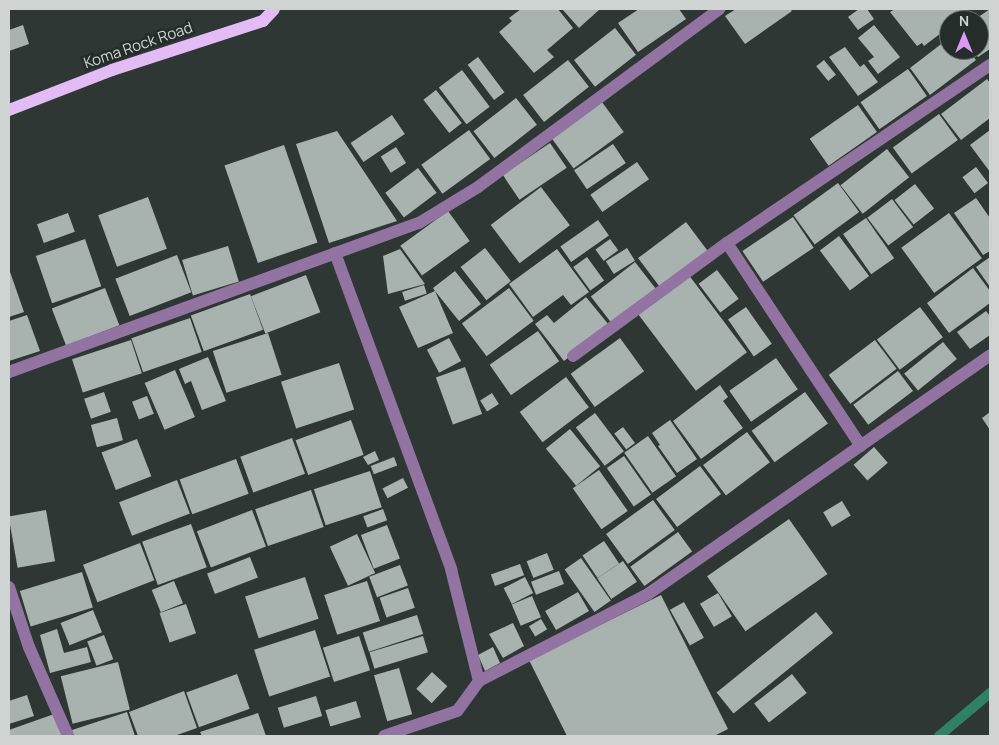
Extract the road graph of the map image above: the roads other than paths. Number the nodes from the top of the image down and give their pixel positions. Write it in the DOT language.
graph roads {
  1 [pos="274,9"];
  2 [pos="719,9"];
  3 [pos="990,65"];
  4 [pos="9,110"];
  5 [pos="727,243"];
  6 [pos="335,253"];
  7 [pos="990,355"];
  8 [pos="573,356"];
  9 [pos="9,372"];
  10 [pos="861,446"];
  11 [pos="9,588"];
  12 [pos="479,681"];
  13 [pos="68,736"];
  14 [pos="384,736"];
  1 -- 4 [label="main road, Koma Rock Road"];
  2 -- 6 [label="street"];
  3 -- 5 [label="street"];
  5 -- 8 [label="street"];
  5 -- 10 [label="street"];
  6 -- 9 [label="street"];
  6 -- 12 [label="street"];
  7 -- 10 [label="street"];
  10 -- 12 [label="street"];
  11 -- 13 [label="street"];
  12 -- 14 [label="street"];
}
